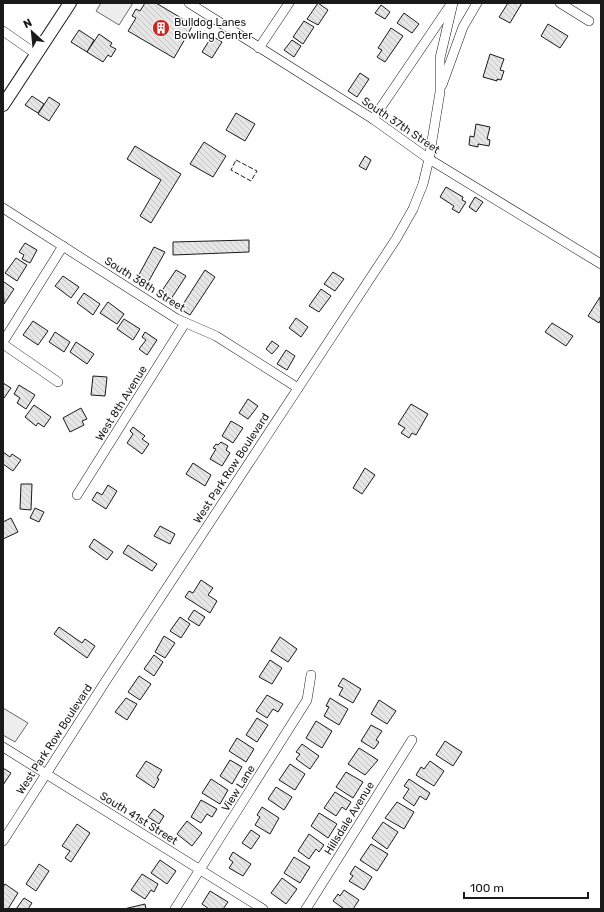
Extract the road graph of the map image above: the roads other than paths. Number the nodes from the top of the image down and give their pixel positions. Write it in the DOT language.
graph roads {
  1 [pos="70,3"];
  2 [pos="189,3"];
  3 [pos="289,3"];
  4 [pos="452,3"];
  5 [pos="477,3"];
  6 [pos="560,3"];
  7 [pos="589,21"];
  8 [pos="3,31"];
  9 [pos="259,48"];
  10 [pos="36,54"];
  11 [pos="440,92"];
  12 [pos="3,105"];
  13 [pos="373,119"];
  14 [pos="430,159"];
  15 [pos="3,208"];
  16 [pos="63,246"];
  17 [pos="601,264"];
  18 [pos="185,322"];
  19 [pos="3,343"];
  20 [pos="58,382"];
  21 [pos="298,388"];
  22 [pos="77,495"];
  23 [pos="311,675"];
  24 [pos="412,740"];
  25 [pos="3,747"];
  26 [pos="45,775"];
  27 [pos="3,841"];
  28 [pos="200,870"];
  29 [pos="175,909"];
  30 [pos="263,909"];
  31 [pos="306,909"];
  1 -- 10 [label="main road"];
  2 -- 9 [label="street, South 37th Street"];
  3 -- 9 [label="street"];
  4 -- 11 [label="street, West Park Row Boulevard"];
  4 -- 13 [label="street, West Park Row Boulevard"];
  5 -- 11 [label="street, West Park Row Boulevard"];
  6 -- 7 [label="street"];
  8 -- 10 [label="street"];
  9 -- 13 [label="street, South 37th Street"];
  10 -- 12 [label="main road"];
  11 -- 14 [label="street, West Park Row Boulevard"];
  13 -- 14 [label="street, South 37th Street"];
  14 -- 17 [label="street, South 37th Street"];
  14 -- 21 [label="street, West Park Row Boulevard"];
  15 -- 16 [label="street, South 38th Street"];
  16 -- 18 [label="street, South 38th Street"];
  16 -- 19 [label="street"];
  18 -- 21 [label="street, South 38th Street"];
  18 -- 22 [label="street, West 8th Avenue"];
  19 -- 20 [label="street"];
  21 -- 26 [label="street, West Park Row Boulevard"];
  23 -- 28 [label="street, View Lane"];
  24 -- 31 [label="street, Hillsdale Avenue"];
  25 -- 26 [label="street, South 41st Street"];
  26 -- 27 [label="street, West Park Row Boulevard"];
  26 -- 28 [label="street, South 41st Street"];
  28 -- 29 [label="street, View Lane"];
  28 -- 30 [label="street, South 41st Street"];
}
